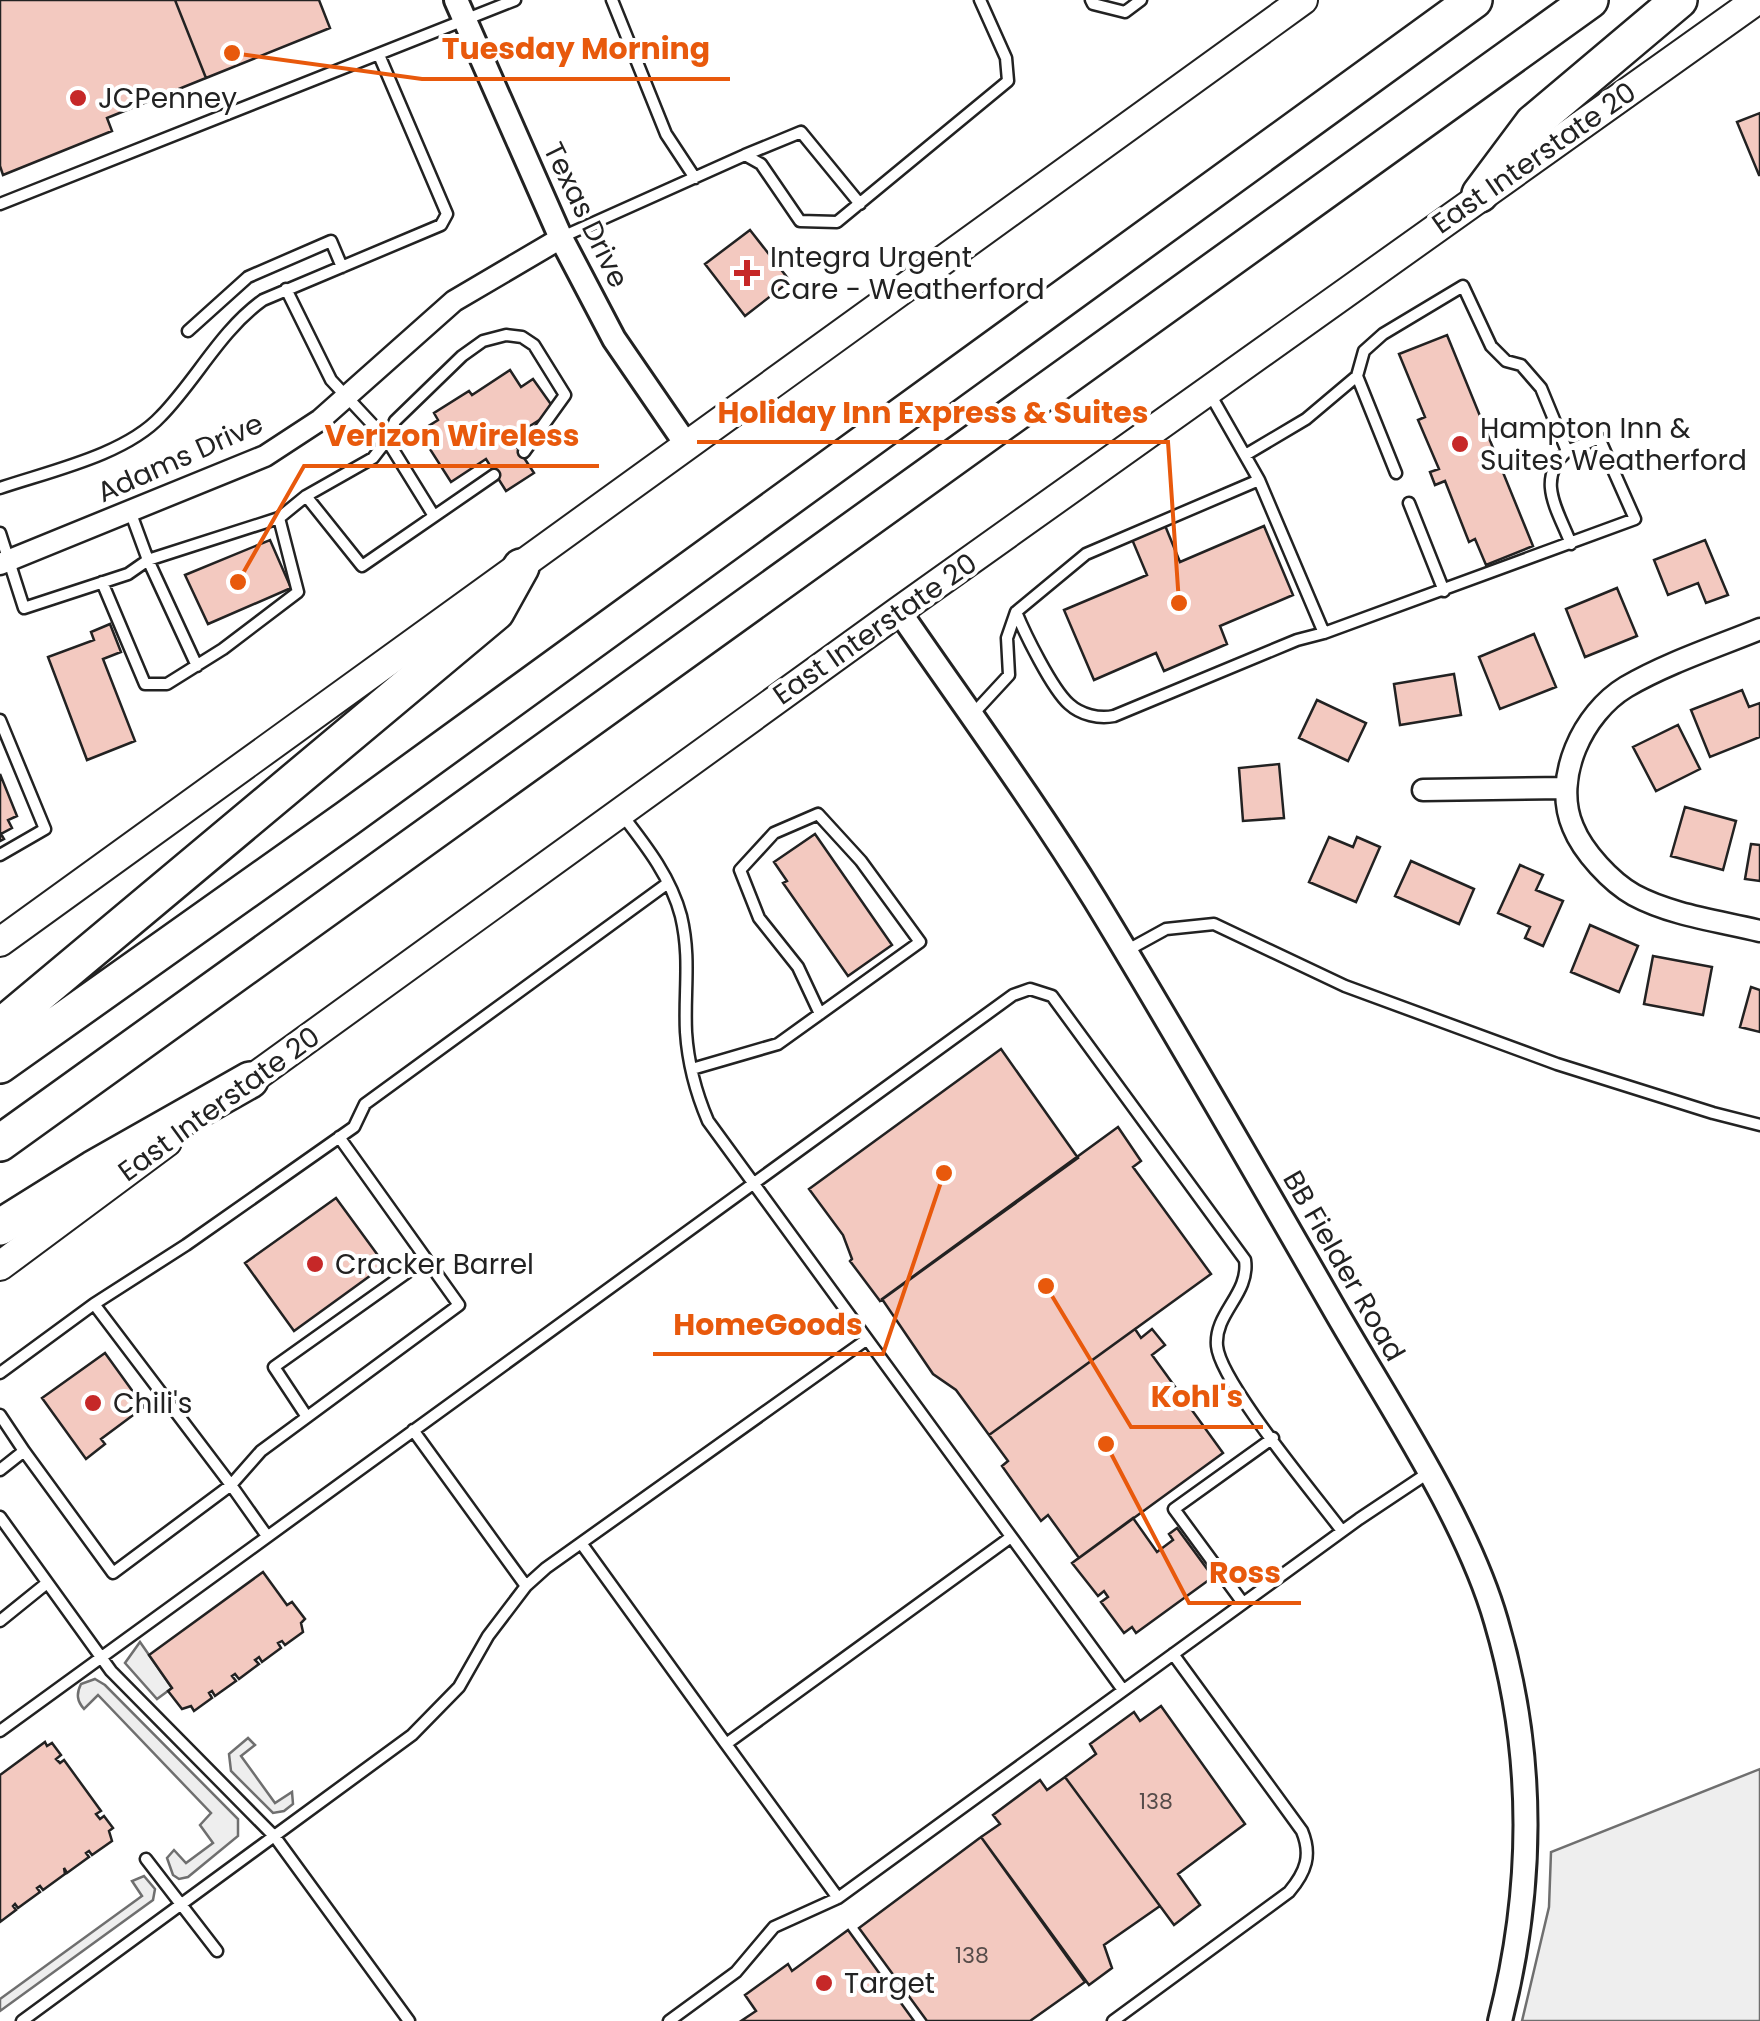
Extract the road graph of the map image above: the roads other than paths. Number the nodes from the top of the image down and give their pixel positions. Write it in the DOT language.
graph roads {
  1 [pos="515,0"];
  2 [pos="612,0"];
  3 [pos="980,0"];
  4 [pos="1091,0"];
  5 [pos="1141,0"];
  6 [pos="1303,0"];
  7 [pos="1474,0"];
  8 [pos="1590,0"];
  9 [pos="1680,0"];
  10 [pos="1757,0"];
  11 [pos="460,10"];
  12 [pos="380,55"];
  13 [pos="745,155"];
  14 [pos="695,178"];
  15 [pos="1480,194"];
  16 [pos="0,204"];
  17 [pos="860,204"];
  18 [pos="561,238"];
  19 [pos="342,267"];
  20 [pos="286,289"];
  21 [pos="188,331"];
  22 [pos="1357,376"];
  23 [pos="1209,393"];
  24 [pos="349,396"];
  25 [pos="387,440"];
  26 [pos="686,444"];
  27 [pos="1567,451"];
  28 [pos="524,452"];
  29 [pos="1246,454"];
  30 [pos="1396,474"];
  31 [pos="494,475"];
  32 [pos="1259,480"];
  33 [pos="0,488"];
  34 [pos="306,496"];
  35 [pos="1409,503"];
  36 [pos="130,511"];
  37 [pos="434,516"];
  38 [pos="279,518"];
  39 [pos="0,533"];
  40 [pos="1572,544"];
  41 [pos="148,560"];
  42 [pos="5,562"];
  43 [pos="521,567"];
  44 [pos="102,582"];
  45 [pos="1444,591"];
  46 [pos="899,611"];
  47 [pos="1016,612"];
  48 [pos="1760,629"];
  49 [pos="1324,633"];
  50 [pos="197,666"];
  51 [pos="971,716"];
  52 [pos="0,720"];
  53 [pos="1566,788"];
  54 [pos="1423,790"];
  55 [pos="619,812"];
  56 [pos="0,854"];
  57 [pos="668,884"];
  58 [pos="1760,930"];
  59 [pos="0,942"];
  60 [pos="1124,951"];
  61 [pos="820,1014"];
  62 [pos="0,1026"];
  63 [pos="0,1065"];
  64 [pos="692,1068"];
  65 [pos="250,1080"];
  66 [pos="1760,1124"];
  67 [pos="339,1137"];
  68 [pos="0,1143"];
  69 [pos="752,1184"];
  70 [pos="0,1227"];
  71 [pos="426,1258"];
  72 [pos="0,1266"];
  73 [pos="94,1304"];
  74 [pos="866,1340"];
  75 [pos="0,1373"];
  76 [pos="0,1415"];
  77 [pos="307,1417"];
  78 [pos="413,1430"];
  79 [pos="1273,1438"];
  80 [pos="24,1450"];
  81 [pos="0,1470"];
  82 [pos="1428,1474"];
  83 [pos="232,1485"];
  84 [pos="0,1517"];
  85 [pos="1342,1531"];
  86 [pos="267,1536"];
  87 [pos="1010,1537"];
  88 [pos="581,1544"];
  89 [pos="48,1583"];
  90 [pos="526,1586"];
  91 [pos="1244,1603"];
  92 [pos="0,1620"];
  93 [pos="1173,1654"];
  94 [pos="100,1656"];
  95 [pos="1123,1690"];
  96 [pos="0,1730"];
  97 [pos="726,1744"];
  98 [pos="275,1836"];
  99 [pos="146,1859"];
  100 [pos="838,1898"];
  101 [pos="181,1906"];
  102 [pos="217,1952"];
  103 [pos="22,2021"];
  104 [pos="409,2021"];
  105 [pos="669,2021"];
  106 [pos="1112,2021"];
  107 [pos="1500,2021"];
  1 -- 11 [label="lane"];
  2 -- 14 [label="lane"];
  3 -- 17 [label="lane"];
  4 -- 5 [label="lane"];
  6 -- 26 [label="main road"];
  7 -- 63 [label="highway"];
  8 -- 68 [label="highway"];
  9 -- 15 [label="highway"];
  10 -- 15 [label="main road, East Interstate 20"];
  11 -- 12 [label="lane"];
  11 -- 18 [label="street, Texas Drive"];
  12 -- 16 [label="lane"];
  12 -- 19 [label="lane"];
  13 -- 14 [label="lane"];
  13 -- 17 [label="lane"];
  13 -- 17 [label="lane"];
  14 -- 18 [label="lane"];
  15 -- 23 [label="main road, East Interstate 20"];
  18 -- 24 [label="street, Adams Drive"];
  18 -- 26 [label="street, Texas Drive"];
  19 -- 20 [label="lane"];
  19 -- 21 [label="lane"];
  20 -- 24 [label="lane"];
  20 -- 33 [label="lane"];
  22 -- 27 [label="lane"];
  22 -- 29 [label="lane"];
  22 -- 30 [label="lane"];
  23 -- 29 [label="lane"];
  23 -- 46 [label="main road, East Interstate 20"];
  24 -- 25 [label="lane"];
  24 -- 36 [label="street, Adams Drive"];
  25 -- 28 [label="lane"];
  25 -- 34 [label="lane"];
  25 -- 37 [label="lane"];
  26 -- 43 [label="main road"];
  27 -- 40 [label="lane"];
  27 -- 40 [label="lane"];
  29 -- 32 [label="lane"];
  31 -- 37 [label="lane"];
  32 -- 47 [label="lane"];
  32 -- 49 [label="lane"];
  34 -- 37 [label="lane"];
  34 -- 38 [label="lane"];
  35 -- 45 [label="lane"];
  36 -- 41 [label="lane"];
  36 -- 42 [label="street, Adams Drive"];
  38 -- 41 [label="lane"];
  38 -- 50 [label="lane"];
  39 -- 42 [label="lane"];
  40 -- 45 [label="lane"];
  41 -- 44 [label="lane"];
  41 -- 50 [label="lane"];
  42 -- 44 [label="lane"];
  43 -- 59 [label="main road"];
  43 -- 62 [label="highway"];
  44 -- 50 [label="lane"];
  45 -- 49 [label="lane"];
  46 -- 51 [label="street, BB Fielder Road"];
  46 -- 55 [label="main road, East Interstate 20"];
  47 -- 49 [label="lane"];
  47 -- 51 [label="lane"];
  48 -- 53 [label="street"];
  51 -- 60 [label="street, BB Fielder Road"];
  52 -- 56 [label="lane"];
  53 -- 54 [label="street"];
  53 -- 58 [label="street"];
  55 -- 57 [label="lane"];
  55 -- 65 [label="main road, East Interstate 20"];
  57 -- 64 [label="lane"];
  57 -- 67 [label="lane"];
  60 -- 66 [label="lane"];
  60 -- 82 [label="street, BB Fielder Road"];
  61 -- 61 [label="lane"];
  61 -- 64 [label="lane"];
  64 -- 69 [label="lane"];
  65 -- 70 [label="highway"];
  65 -- 72 [label="main road, East Interstate 20"];
  67 -- 71 [label="lane"];
  67 -- 73 [label="lane"];
  69 -- 74 [label="lane"];
  69 -- 78 [label="lane"];
  69 -- 79 [label="lane"];
  71 -- 77 [label="lane"];
  71 -- 77 [label="lane"];
  73 -- 75 [label="lane"];
  73 -- 83 [label="lane"];
  74 -- 87 [label="lane"];
  74 -- 88 [label="lane"];
  76 -- 80 [label="lane"];
  77 -- 83 [label="lane"];
  78 -- 86 [label="lane"];
  78 -- 90 [label="lane"];
  79 -- 85 [label="lane"];
  79 -- 91 [label="lane"];
  80 -- 81 [label="lane"];
  80 -- 83 [label="lane"];
  82 -- 85 [label="lane"];
  82 -- 107 [label="street, BB Fielder Road"];
  83 -- 86 [label="lane"];
  84 -- 89 [label="lane"];
  85 -- 91 [label="lane"];
  86 -- 94 [label="lane"];
  87 -- 95 [label="lane"];
  87 -- 97 [label="lane"];
  88 -- 90 [label="lane"];
  88 -- 97 [label="lane"];
  89 -- 92 [label="lane"];
  89 -- 94 [label="lane"];
  90 -- 98 [label="lane"];
  91 -- 93 [label="lane"];
  93 -- 95 [label="lane"];
  93 -- 106 [label="lane"];
  94 -- 96 [label="lane"];
  94 -- 98 [label="lane"];
  95 -- 100 [label="lane"];
  97 -- 100 [label="lane"];
  98 -- 101 [label="lane"];
  98 -- 104 [label="lane"];
  99 -- 101 [label="lane"];
  100 -- 105 [label="lane"];
  101 -- 102 [label="lane"];
  101 -- 103 [label="lane"];
}
